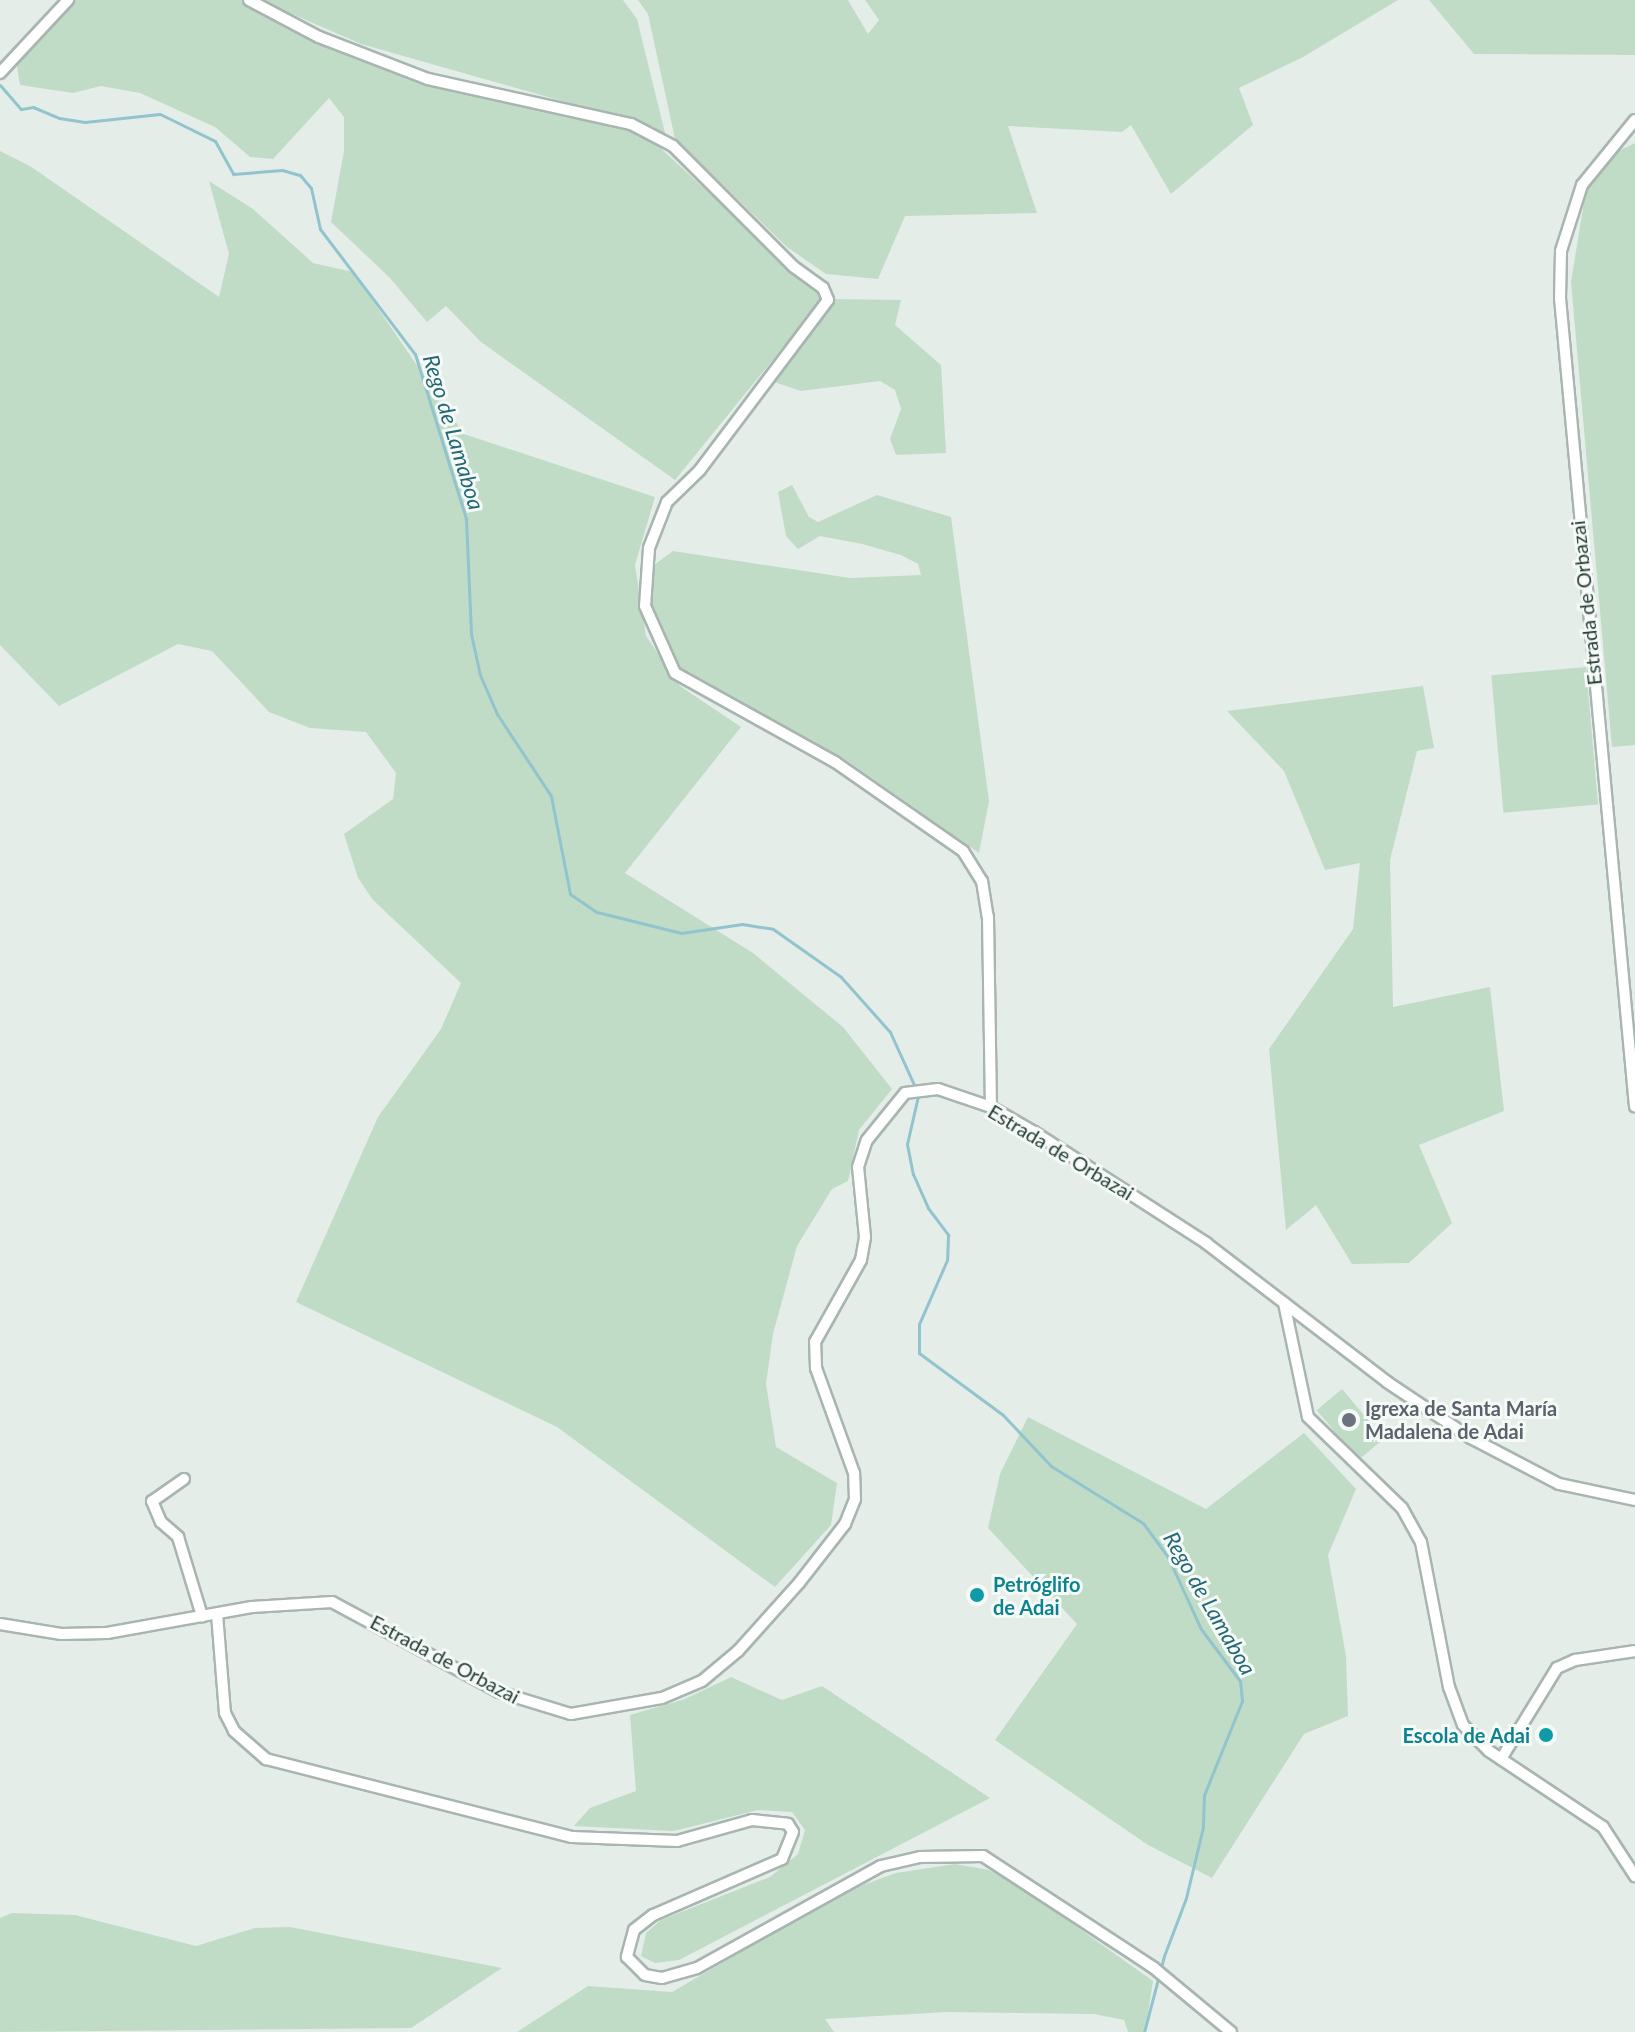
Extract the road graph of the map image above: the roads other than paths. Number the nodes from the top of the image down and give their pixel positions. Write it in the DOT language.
graph roads {
  1 [pos="68,0"];
  2 [pos="249,0"];
  3 [pos="0,73"];
  4 [pos="1635,120"];
  5 [pos="991,1107"];
  6 [pos="1635,1107"];
  7 [pos="1284,1303"];
  8 [pos="1297,1313"];
  9 [pos="1286,1325"];
  10 [pos="184,1479"];
  11 [pos="1635,1500"];
  12 [pos="217,1614"];
  13 [pos="202,1616"];
  14 [pos="0,1624"];
  15 [pos="1635,1651"];
  16 [pos="1501,1759"];
  17 [pos="1635,1876"];
  18 [pos="1231,2032"];
  1 -- 3 [label="street"];
  2 -- 5 [label="street"];
  4 -- 6 [label="street, Estrada de Orbazai"];
  5 -- 7 [label="street, Estrada de Orbazai"];
  5 -- 12 [label="street, Estrada de Orbazai"];
  7 -- 8 [label="street, Estrada de Orbazai"];
  7 -- 9 [label="street"];
  8 -- 9 [label="street"];
  8 -- 11 [label="street, Estrada de Orbazai"];
  9 -- 16 [label="street"];
  10 -- 13 [label="street"];
  12 -- 13 [label="street, Estrada de Orbazai"];
  12 -- 18 [label="street"];
  13 -- 14 [label="street, Estrada de Orbazai"];
  15 -- 16 [label="street"];
  16 -- 17 [label="street"];
}
